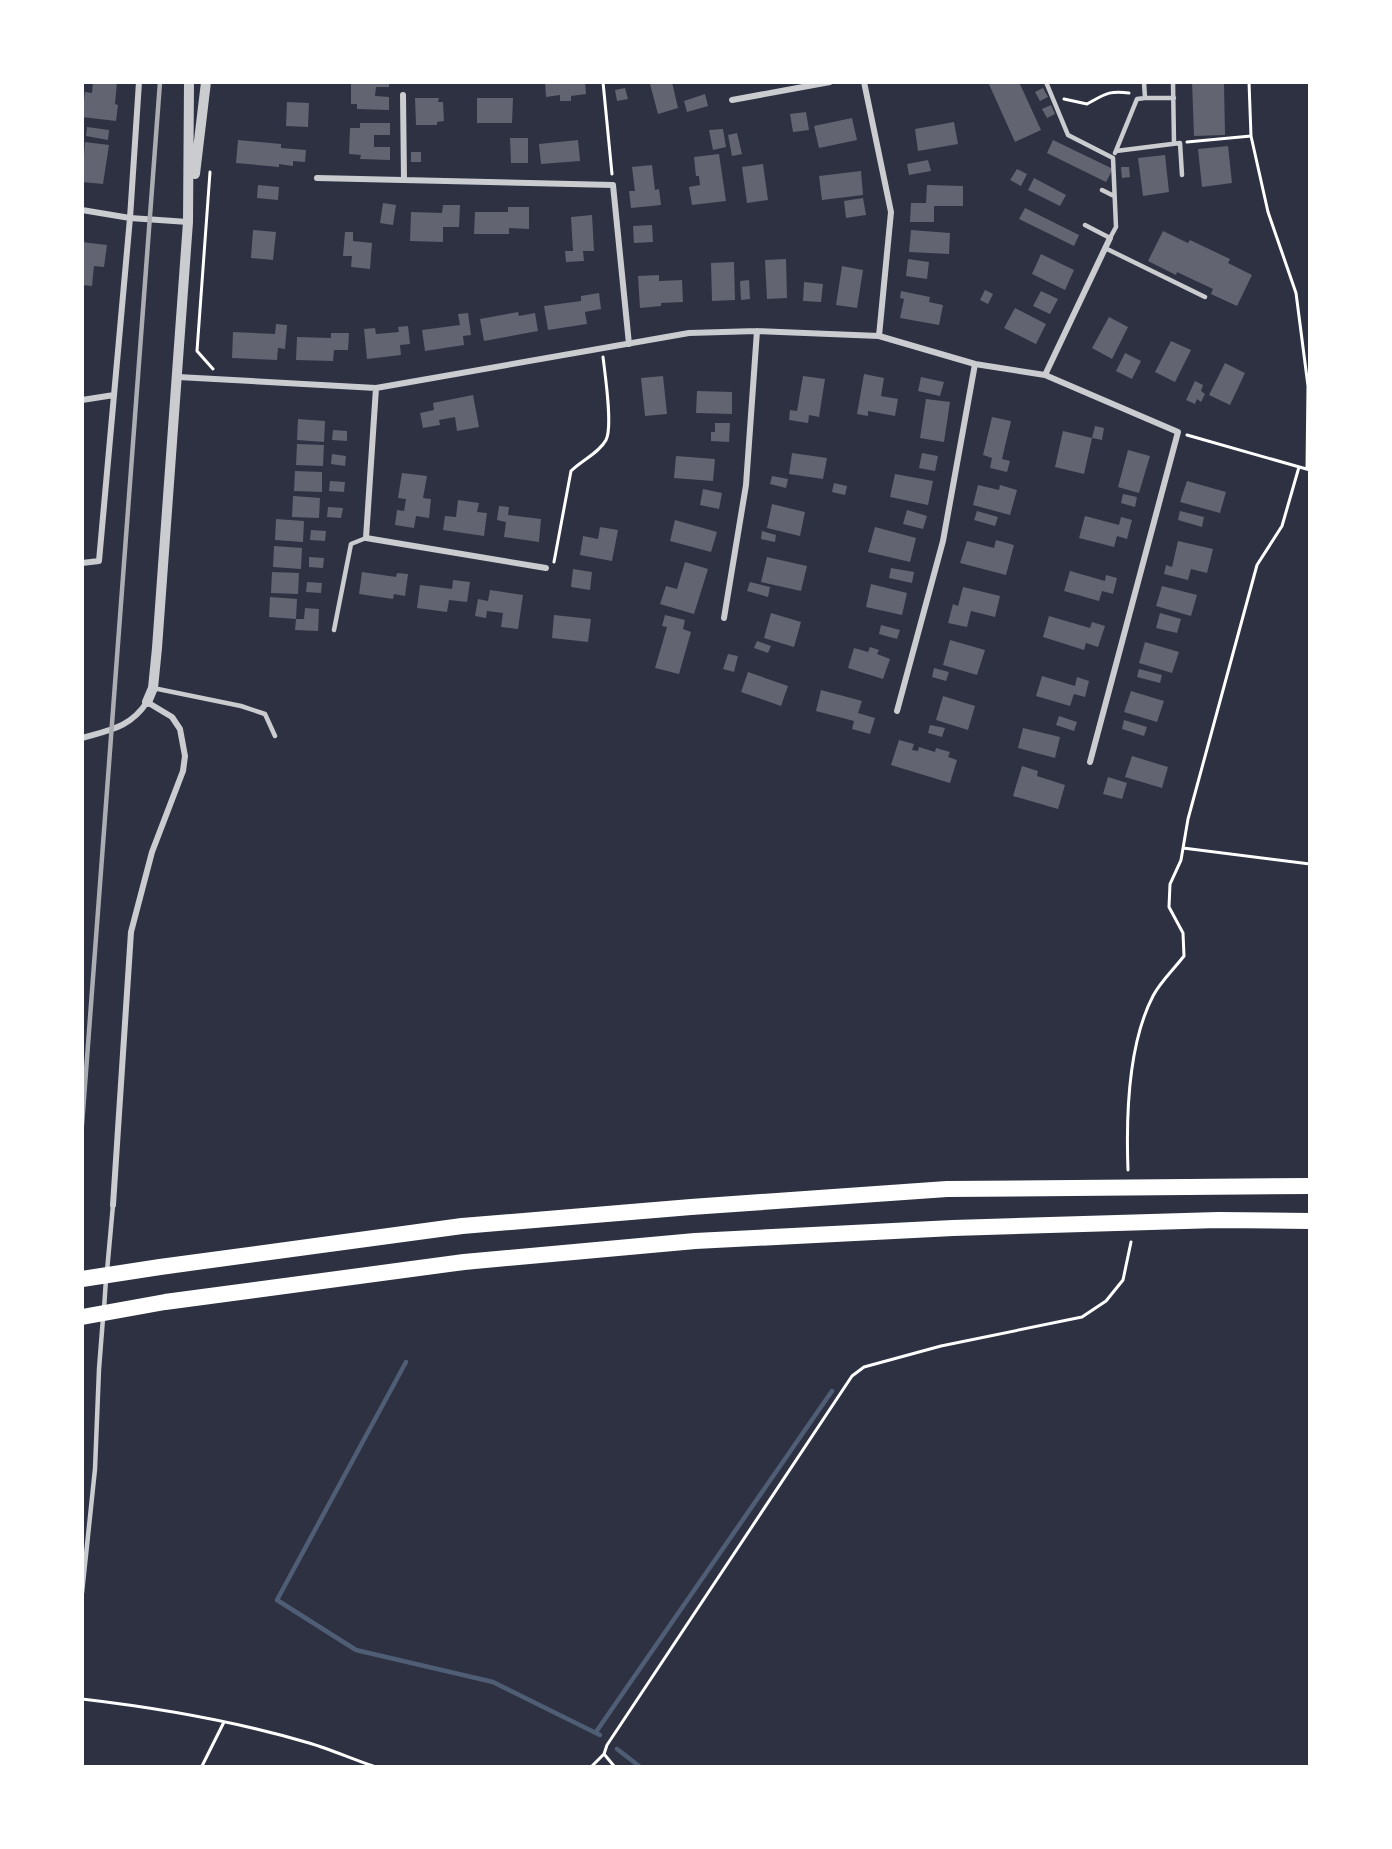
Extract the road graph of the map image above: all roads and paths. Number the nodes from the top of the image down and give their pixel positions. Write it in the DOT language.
graph roads {
  1 [pos="139,82"];
  2 [pos="189,82"];
  3 [pos="206,82"];
  4 [pos="603,82"];
  5 [pos="830,82"];
  6 [pos="864,82"];
  7 [pos="1046,82"];
  8 [pos="1144,82"];
  9 [pos="1173,82"];
  10 [pos="1249,82"];
  11 [pos="403,96"];
  12 [pos="1145,98"];
  13 [pos="1174,98"];
  14 [pos="1137,99"];
  15 [pos="732,100"];
  16 [pos="1054,102"];
  17 [pos="1251,136"];
  18 [pos="1177,143"];
  19 [pos="1116,151"];
  20 [pos="1113,158"];
  21 [pos="210,164"];
  22 [pos="1182,175"];
  23 [pos="317,178"];
  24 [pos="404,180"];
  25 [pos="613,185"];
  26 [pos="1102,190"];
  27 [pos="1114,196"];
  28 [pos="82,210"];
  29 [pos="130,218"];
  30 [pos="188,222"];
  31 [pos="1084,225"];
  32 [pos="1110,238"];
  33 [pos="1105,248"];
  34 [pos="1205,297"];
  35 [pos="757,331"];
  36 [pos="879,336"];
  37 [pos="628,345"];
  38 [pos="603,349"];
  39 [pos="975,364"];
  40 [pos="1045,375"];
  41 [pos="178,378"];
  42 [pos="222,380"];
  43 [pos="376,388"];
  44 [pos="114,394"];
  45 [pos="82,400"];
  46 [pos="1178,432"];
  47 [pos="1299,466"];
  48 [pos="1308,470"];
  49 [pos="366,538"];
  50 [pos="82,563"];
  51 [pos="546,568"];
  52 [pos="724,618"];
  53 [pos="334,630"];
  54 [pos="153,688"];
  55 [pos="147,702"];
  56 [pos="897,711"];
  57 [pos="274,736"];
  58 [pos="82,738"];
  59 [pos="1090,762"];
  60 [pos="1183,848"];
  61 [pos="1310,864"];
  62 [pos="1128,1170"];
  63 [pos="1310,1186"];
  64 [pos="112,1204"];
  65 [pos="1310,1221"];
  66 [pos="1131,1242"];
  67 [pos="82,1279"];
  68 [pos="82,1317"];
  69 [pos="82,1593"];
  70 [pos="82,1699"];
  71 [pos="224,1722"];
  72 [pos="603,1754"];
  73 [pos="202,1767"];
  74 [pos="374,1767"];
  75 [pos="592,1767"];
  76 [pos="614,1767"];
  1 -- 29 [label="street"];
  2 -- 30 [label="street"];
  3 -- 30 [label="street"];
  4 -- 25 [label="path"];
  5 -- 15 [label="street"];
  6 -- 36 [label="street"];
  7 -- 16 [label="lane"];
  8 -- 12 [label="lane"];
  9 -- 13 [label="lane"];
  10 -- 17 [label="path"];
  11 -- 24 [label="street"];
  12 -- 13 [label="lane"];
  12 -- 14 [label="lane"];
  13 -- 18 [label="lane"];
  14 -- 16 [label="path"];
  14 -- 19 [label="lane"];
  16 -- 20 [label="lane"];
  17 -- 18 [label="path"];
  17 -- 48 [label="path"];
  18 -- 19 [label="lane"];
  18 -- 22 [label="lane"];
  19 -- 20 [label="lane"];
  20 -- 27 [label="lane"];
  21 -- 42 [label="path"];
  23 -- 24 [label="street"];
  24 -- 25 [label="street"];
  25 -- 37 [label="street"];
  26 -- 27 [label="lane"];
  27 -- 32 [label="lane"];
  28 -- 29 [label="street"];
  29 -- 30 [label="street"];
  29 -- 44 [label="street"];
  30 -- 41 [label="street"];
  31 -- 32 [label="lane"];
  32 -- 33 [label="street"];
  33 -- 34 [label="lane"];
  33 -- 40 [label="street"];
  35 -- 36 [label="street"];
  35 -- 37 [label="street"];
  35 -- 52 [label="street"];
  36 -- 39 [label="street"];
  37 -- 38 [label="street"];
  38 -- 43 [label="street"];
  38 -- 51 [label="path"];
  39 -- 40 [label="street"];
  39 -- 56 [label="street"];
  40 -- 46 [label="street"];
  41 -- 42 [label="street"];
  41 -- 54 [label="street"];
  42 -- 43 [label="street"];
  43 -- 49 [label="street"];
  44 -- 45 [label="street"];
  44 -- 50 [label="street"];
  46 -- 47 [label="path"];
  46 -- 59 [label="street"];
  47 -- 48 [label="path"];
  47 -- 60 [label="path"];
  49 -- 51 [label="street"];
  49 -- 53 [label="lane"];
  54 -- 55 [label="street"];
  54 -- 57 [label="lane"];
  55 -- 58 [label="street"];
  55 -- 64 [label="street"];
  60 -- 61 [label="path"];
  60 -- 62 [label="path"];
  63 -- 67 [label="highway"];
  64 -- 69 [label="lane"];
  65 -- 68 [label="highway"];
  66 -- 72 [label="path"];
  70 -- 71 [label="path"];
  71 -- 73 [label="path"];
  71 -- 74 [label="path"];
  72 -- 75 [label="path"];
  72 -- 76 [label="path"];
}
